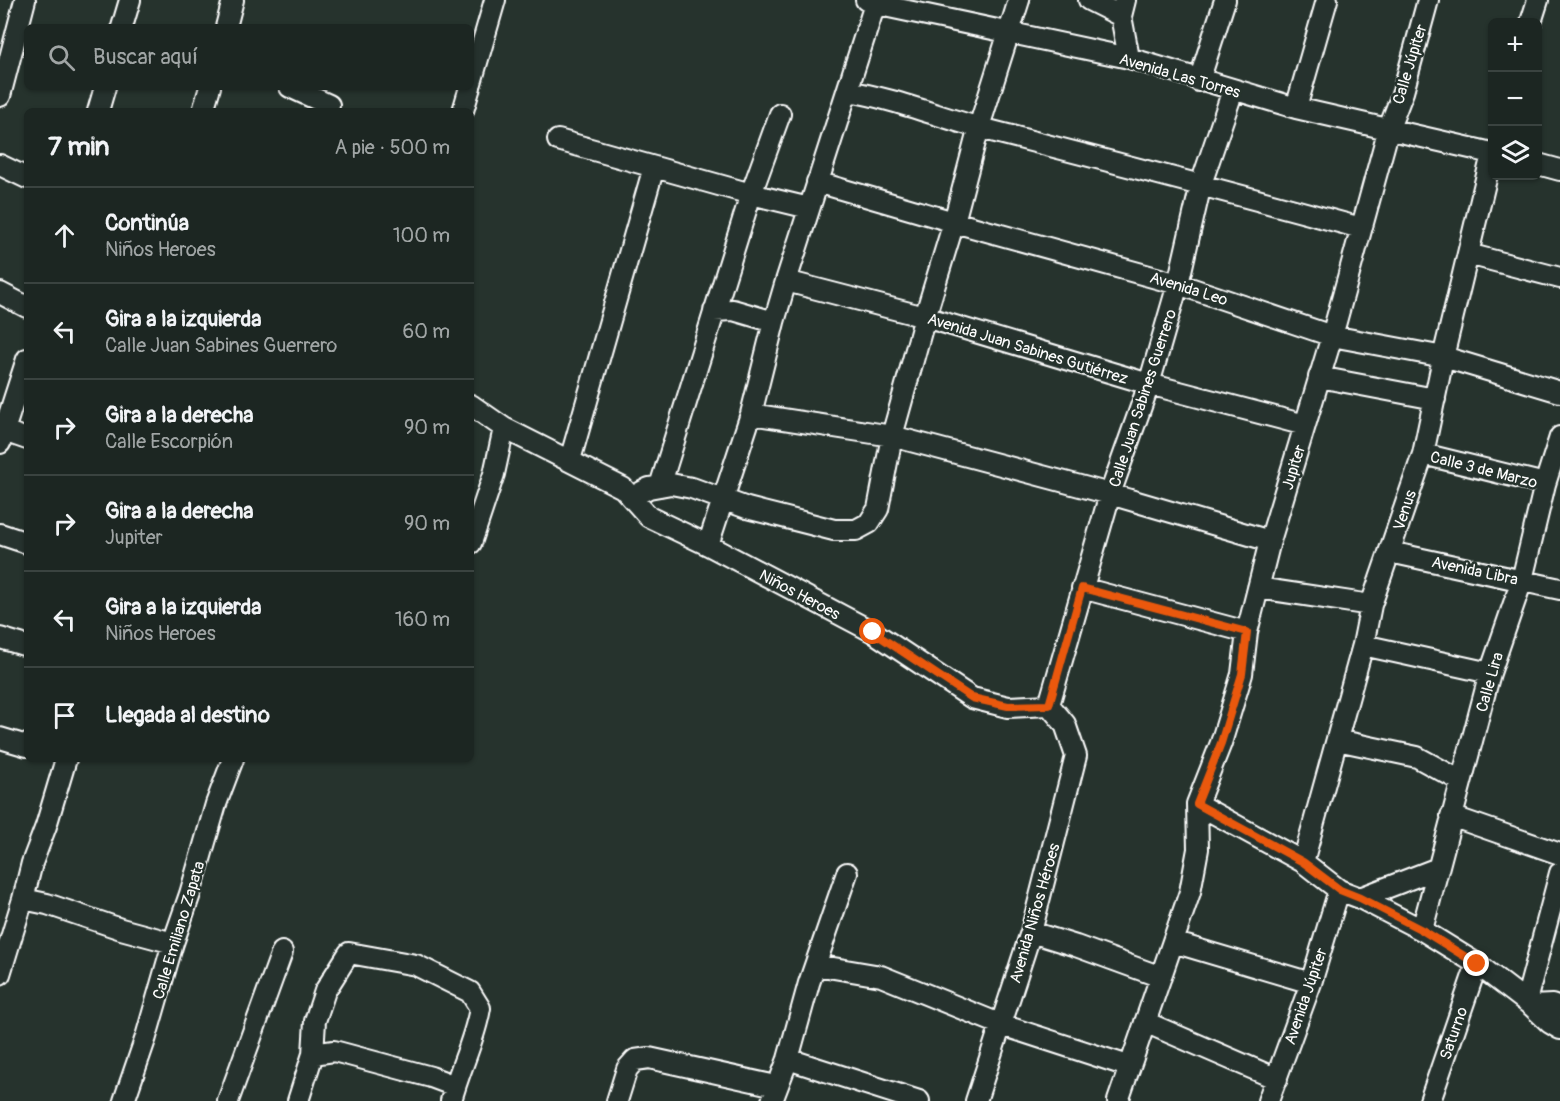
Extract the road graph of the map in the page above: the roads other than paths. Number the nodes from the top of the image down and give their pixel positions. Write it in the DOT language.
graph roads {
  1 [pos="25,0"];
  2 [pos="130,0"];
  3 [pos="233,0"];
  4 [pos="495,0"];
  5 [pos="1019,0"];
  6 [pos="1089,0"];
  7 [pos="1225,0"];
  8 [pos="1327,0"];
  9 [pos="1428,0"];
  10 [pos="1538,0"];
  11 [pos="871,2"];
  12 [pos="1123,8"];
  13 [pos="1532,18"];
  14 [pos="123,24"];
  15 [pos="227,24"];
  16 [pos="1008,33"];
  17 [pos="1129,58"];
  18 [pos="474,72"];
  19 [pos="1199,81"];
  20 [pos="104,90"];
  21 [pos="209,90"];
  22 [pos="296,90"];
  23 [pos="469,90"];
  24 [pos="1233,90"];
  25 [pos="848,91"];
  26 [pos="0,96"];
  27 [pos="329,105"];
  28 [pos="99,108"];
  29 [pos="204,108"];
  30 [pos="464,108"];
  31 [pos="1296,108"];
  32 [pos="780,114"];
  33 [pos="979,128"];
  34 [pos="1389,128"];
  35 [pos="558,140"];
  36 [pos="1488,152"];
  37 [pos="0,165"];
  38 [pos="1542,165"];
  39 [pos="654,167"];
  40 [pos="1488,170"];
  41 [pos="1560,170"];
  42 [pos="24,177"];
  43 [pos="817,182"];
  44 [pos="1201,184"];
  45 [pos="751,194"];
  46 [pos="809,208"];
  47 [pos="954,222"];
  48 [pos="1361,228"];
  49 [pos="1468,254"];
  50 [pos="1560,278"];
  51 [pos="786,281"];
  52 [pos="1178,284"];
  53 [pos="0,293"];
  54 [pos="24,305"];
  55 [pos="714,312"];
  56 [pos="925,317"];
  57 [pos="774,322"];
  58 [pos="1332,336"];
  59 [pos="1444,357"];
  60 [pos="24,364"];
  61 [pos="1320,377"];
  62 [pos="1149,384"];
  63 [pos="8,389"];
  64 [pos="1560,392"];
  65 [pos="1435,399"];
  66 [pos="474,407"];
  67 [pos="751,414"];
  68 [pos="1305,425"];
  69 [pos="504,428"];
  70 [pos="892,436"];
  71 [pos="2,437"];
  72 [pos="1560,437"];
  73 [pos="24,439"];
  74 [pos="1423,454"];
  75 [pos="570,460"];
  76 [pos="1545,484"];
  77 [pos="660,486"];
  78 [pos="1110,494"];
  79 [pos="632,497"];
  80 [pos="724,500"];
  81 [pos="0,534"];
  82 [pos="474,534"];
  83 [pos="1270,541"];
  84 [pos="24,542"];
  85 [pos="708,545"];
  86 [pos="1390,552"];
  87 [pos="1522,580"];
  88 [pos="1082,588"];
  89 [pos="1258,588"];
  90 [pos="1560,589"];
  91 [pos="1371,605"];
  92 [pos="1247,632"];
  93 [pos="0,638"];
  94 [pos="24,645"];
  95 [pos="1363,645"];
  96 [pos="1490,673"];
  97 [pos="1049,705"];
  98 [pos="0,738"];
  99 [pos="1336,740"];
  100 [pos="24,745"];
  101 [pos="65,762"];
  102 [pos="232,762"];
  103 [pos="1461,781"];
  104 [pos="1197,804"];
  105 [pos="1451,816"];
  106 [pos="1560,855"];
  107 [pos="1303,862"];
  108 [pos="1438,868"];
  109 [pos="847,873"];
  110 [pos="1560,873"];
  111 [pos="1340,890"];
  112 [pos="1360,898"];
  113 [pos="24,899"];
  114 [pos="1422,930"];
  115 [pos="1031,932"];
  116 [pos="1173,942"];
  117 [pos="4,943"];
  118 [pos="173,943"];
  119 [pos="282,952"];
  120 [pos="1477,964"];
  121 [pos="816,965"];
  122 [pos="0,974"];
  123 [pos="1161,977"];
  124 [pos="1311,982"];
  125 [pos="1529,1003"];
  126 [pos="1560,1008"];
  127 [pos="1146,1022"];
  128 [pos="1002,1025"];
  129 [pos="1560,1029"];
  130 [pos="313,1054"];
  131 [pos="788,1059"];
  132 [pos="1128,1066"];
  133 [pos="1276,1079"];
  134 [pos="453,1094"];
  135 [pos="774,1094"];
  136 [pos="1269,1100"];
  137 [pos="124,1101"];
  138 [pos="228,1101"];
  139 [pos="298,1101"];
  140 [pos="617,1101"];
  141 [pos="919,1101"];
  142 [pos="976,1101"];
  143 [pos="1118,1101"];
  144 [pos="1430,1101"];
  1 -- 26 [label="street"];
  2 -- 14 [label="street"];
  3 -- 15 [label="street"];
  4 -- 18 [label="street"];
  5 -- 16 [label="street"];
  6 -- 12 [label="street"];
  7 -- 19 [label="street"];
  8 -- 31 [label="street"];
  9 -- 34 [label="street, Calle Júpiter"];
  10 -- 13 [label="street"];
  11 -- 16 [label="street, Avenida Las Torres"];
  11 -- 25 [label="street"];
  12 -- 17 [label="street"];
  16 -- 17 [label="street, Avenida Las Torres"];
  16 -- 33 [label="street"];
  17 -- 19 [label="street, Avenida Las Torres"];
  19 -- 24 [label="street, Avenida Las Torres"];
  20 -- 28 [label="street"];
  21 -- 29 [label="street"];
  22 -- 27 [label="street"];
  23 -- 30 [label="street"];
  24 -- 31 [label="street, Avenida Las Torres"];
  24 -- 44 [label="street, Calle Juan Sabines Guerrero"];
  25 -- 33 [label="street"];
  25 -- 43 [label="street"];
  31 -- 34 [label="street, Avenida Las Torres"];
  32 -- 45 [label="street"];
  33 -- 44 [label="street"];
  33 -- 47 [label="street"];
  34 -- 36 [label="street, Avenida Las Torres"];
  34 -- 48 [label="street, Jupiter"];
  35 -- 39 [label="street"];
  37 -- 42 [label="street"];
  38 -- 41 [label="street"];
  39 -- 45 [label="street"];
  39 -- 75 [label="street"];
  40 -- 49 [label="street, Venus"];
  43 -- 46 [label="street"];
  43 -- 47 [label="street, Avenida Leo"];
  44 -- 48 [label="street"];
  44 -- 52 [label="street, Calle Juan Sabines Guerrero"];
  45 -- 46 [label="street"];
  45 -- 55 [label="street"];
  46 -- 51 [label="street"];
  47 -- 52 [label="street, Avenida Leo"];
  47 -- 56 [label="street"];
  48 -- 58 [label="street, Jupiter"];
  49 -- 50 [label="street"];
  49 -- 59 [label="street, Venus"];
  51 -- 56 [label="street, Avenida Juan Sabines Gutiérrez"];
  51 -- 57 [label="street"];
  52 -- 58 [label="street, Avenida Leo"];
  52 -- 62 [label="street, Calle Juan Sabines Guerrero"];
  53 -- 54 [label="street"];
  55 -- 57 [label="street"];
  55 -- 77 [label="street"];
  56 -- 62 [label="street, Avenida Juan Sabines Gutiérrez"];
  56 -- 70 [label="street"];
  57 -- 67 [label="street"];
  58 -- 59 [label="street, Avenida Leo"];
  58 -- 61 [label="street, Jupiter"];
  59 -- 64 [label="street, Avenida Leo"];
  59 -- 65 [label="street, Venus"];
  60 -- 63 [label="street"];
  61 -- 65 [label="street"];
  61 -- 68 [label="street, Jupiter"];
  62 -- 68 [label="street, Avenida Juan Sabines Gutiérrez"];
  62 -- 78 [label="street, Calle Juan Sabines Guerrero"];
  63 -- 71 [label="street"];
  65 -- 74 [label="street, Venus"];
  66 -- 69 [label="street, Niños Heroes"];
  67 -- 70 [label="street"];
  67 -- 80 [label="street"];
  68 -- 83 [label="street, Jupiter"];
  69 -- 75 [label="street, Niños Heroes"];
  69 -- 82 [label="street"];
  70 -- 78 [label="street"];
  70 -- 80 [label="street"];
  71 -- 73 [label="street"];
  72 -- 76 [label="street, Calle Lira"];
  74 -- 76 [label="street, Calle 3 de Marzo"];
  74 -- 86 [label="street, Venus"];
  75 -- 79 [label="street, Niños Heroes"];
  76 -- 87 [label="street, Calle Lira"];
  77 -- 79 [label="street"];
  77 -- 80 [label="street"];
  78 -- 83 [label="street"];
  78 -- 88 [label="street, Calle Juan Sabines Guerrero"];
  79 -- 85 [label="street, Niños Heroes"];
  80 -- 85 [label="street"];
  81 -- 84 [label="street"];
  83 -- 89 [label="street, Jupiter"];
  85 -- 97 [label="street, Niños Heroes"];
  86 -- 87 [label="street, Avenida Libra"];
  86 -- 91 [label="street, Venus"];
  87 -- 90 [label="street, Avenida Libra"];
  87 -- 96 [label="street, Calle Lira"];
  88 -- 92 [label="street"];
  88 -- 97 [label="street, Calle Juan Sabines Guerrero"];
  89 -- 91 [label="street"];
  89 -- 92 [label="street, Jupiter"];
  91 -- 95 [label="street, Venus"];
  92 -- 104 [label="street, Jupiter"];
  93 -- 94 [label="street"];
  95 -- 96 [label="street"];
  95 -- 99 [label="street, Venus"];
  96 -- 103 [label="street, Calle Lira"];
  97 -- 115 [label="street, Avenida Niños Héroes"];
  98 -- 100 [label="street"];
  99 -- 103 [label="street"];
  99 -- 107 [label="street, Venus"];
  101 -- 113 [label="street"];
  102 -- 118 [label="street, Calle Emiliano Zapata"];
  103 -- 105 [label="street, Calle Lira"];
  104 -- 107 [label="street"];
  104 -- 116 [label="street"];
  105 -- 106 [label="street"];
  105 -- 108 [label="street, Calle Lira"];
  107 -- 111 [label="street"];
  108 -- 112 [label="street"];
  108 -- 114 [label="street, Calle Lira"];
  109 -- 121 [label="street"];
  110 -- 125 [label="street"];
  111 -- 112 [label="street"];
  111 -- 124 [label="street, Avenida Júpiter"];
  112 -- 114 [label="street"];
  113 -- 117 [label="street"];
  113 -- 118 [label="street"];
  114 -- 120 [label="street"];
  115 -- 123 [label="street"];
  115 -- 128 [label="street, Avenida Niños Héroes"];
  116 -- 123 [label="street"];
  116 -- 124 [label="street"];
  117 -- 122 [label="street"];
  118 -- 137 [label="street, Calle Emiliano Zapata"];
  119 -- 138 [label="street"];
  120 -- 125 [label="street"];
  120 -- 144 [label="street, Saturno"];
  121 -- 128 [label="street"];
  121 -- 131 [label="street"];
  123 -- 127 [label="street"];
  124 -- 133 [label="street, Avenida Júpiter"];
  125 -- 126 [label="street"];
  125 -- 129 [label="street"];
  127 -- 132 [label="street"];
  127 -- 133 [label="street"];
  128 -- 132 [label="street"];
  128 -- 142 [label="street, Avenida Niños Héroes"];
  130 -- 134 [label="street"];
  130 -- 134 [label="street"];
  130 -- 139 [label="street"];
  131 -- 135 [label="street"];
  131 -- 141 [label="street"];
  132 -- 143 [label="street"];
  133 -- 136 [label="street, Avenida Júpiter"];
  135 -- 140 [label="street"];
}
